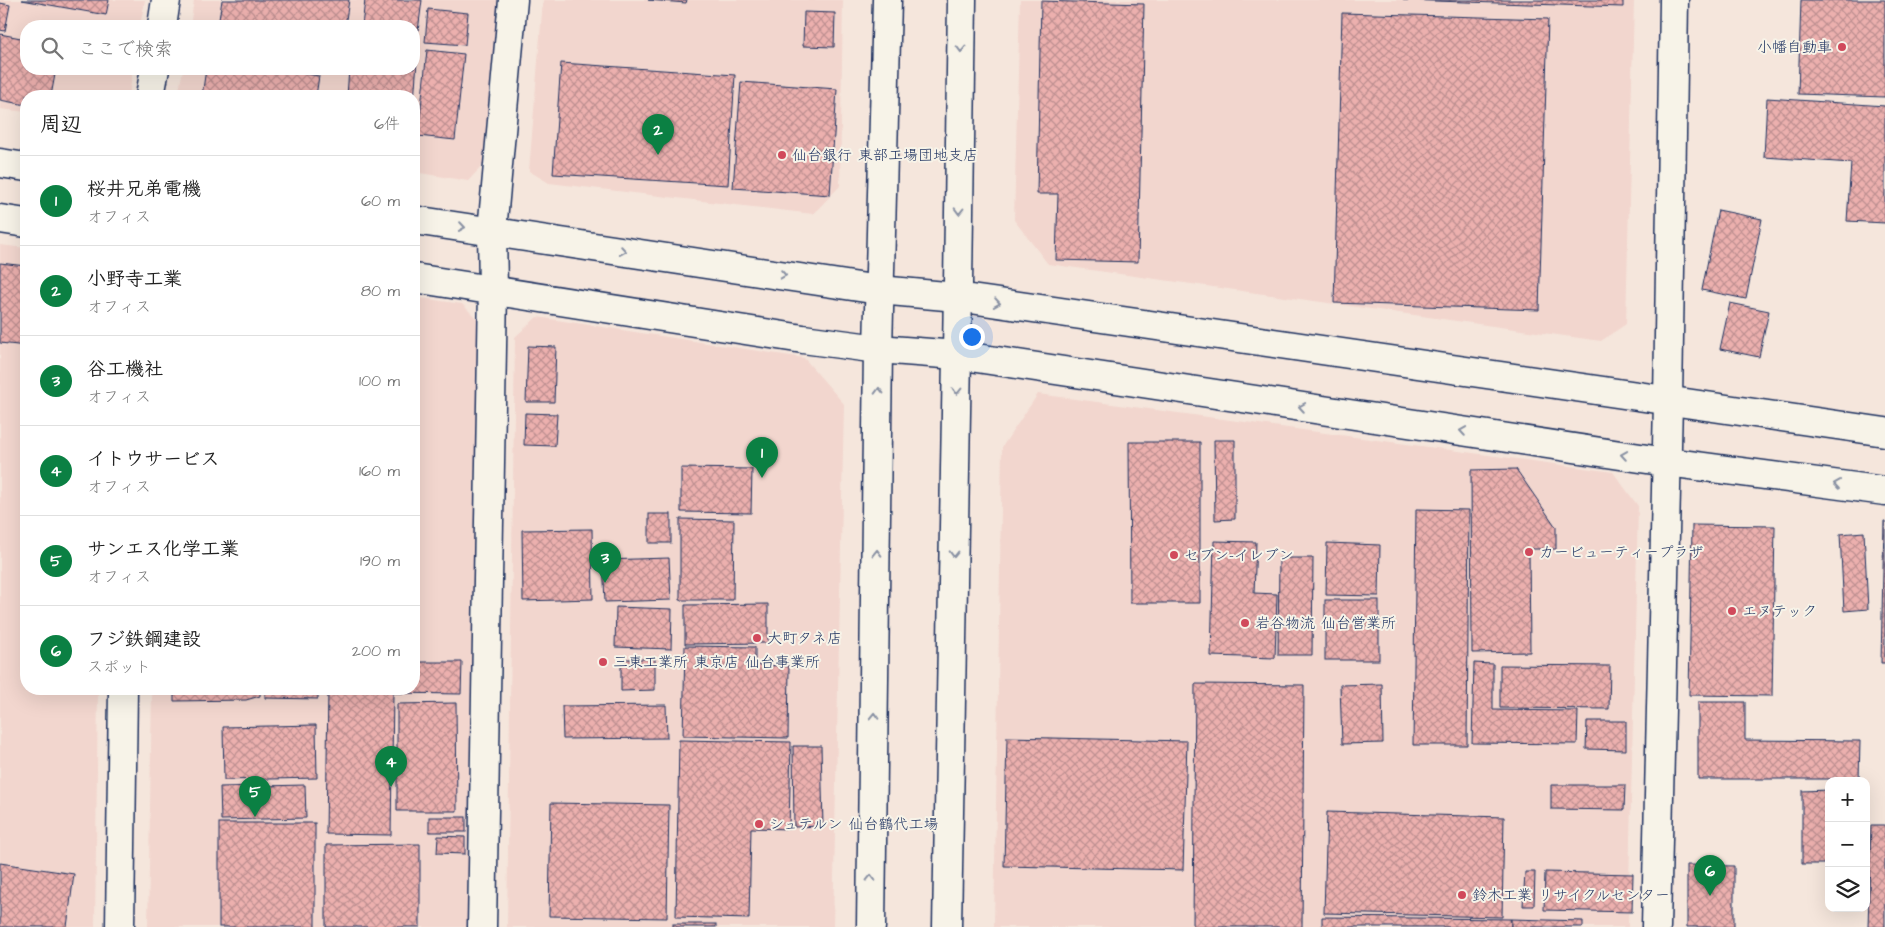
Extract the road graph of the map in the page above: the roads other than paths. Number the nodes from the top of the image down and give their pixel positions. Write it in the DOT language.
graph roads {
  1 [pos="166,0"];
  2 [pos="513,0"];
  3 [pos="886,0"];
  4 [pos="962,0"];
  5 [pos="1674,0"];
  6 [pos="163,20"];
  7 [pos="154,75"];
  8 [pos="151,90"];
  9 [pos="0,163"];
  10 [pos="20,166"];
  11 [pos="0,219"];
  12 [pos="420,221"];
  13 [pos="20,222"];
  14 [pos="492,231"];
  15 [pos="420,279"];
  16 [pos="493,289"];
  17 [pos="879,290"];
  18 [pos="958,297"];
  19 [pos="878,349"];
  20 [pos="958,355"];
  21 [pos="1668,402"];
  22 [pos="1885,432"];
  23 [pos="1666,462"];
  24 [pos="1885,491"];
  25 [pos="123,695"];
  26 [pos="120,927"];
  27 [pos="482,927"];
  28 [pos="871,927"];
  29 [pos="947,927"];
  30 [pos="1656,927"];
  1 -- 6 [label="street"];
  2 -- 14 [label="street"];
  3 -- 17 [label="street"];
  4 -- 18 [label="street, one-way"];
  5 -- 21 [label="street"];
  7 -- 8 [label="street"];
  9 -- 10 [label="street"];
  11 -- 13 [label="street"];
  12 -- 14 [label="street, one-way"];
  14 -- 16 [label="street"];
  14 -- 17 [label="street, one-way"];
  15 -- 16 [label="street"];
  16 -- 19 [label="street"];
  16 -- 27 [label="street"];
  17 -- 18 [label="street"];
  17 -- 19 [label="street"];
  18 -- 20 [label="street"];
  18 -- 21 [label="street, one-way"];
  19 -- 20 [label="street"];
  28 -- 19 [label="street, one-way"];
  23 -- 20 [label="street, one-way"];
  20 -- 29 [label="street, one-way"];
  21 -- 22 [label="street"];
  21 -- 23 [label="street"];
  24 -- 23 [label="street, one-way"];
  23 -- 30 [label="street"];
  25 -- 26 [label="street"];
}
